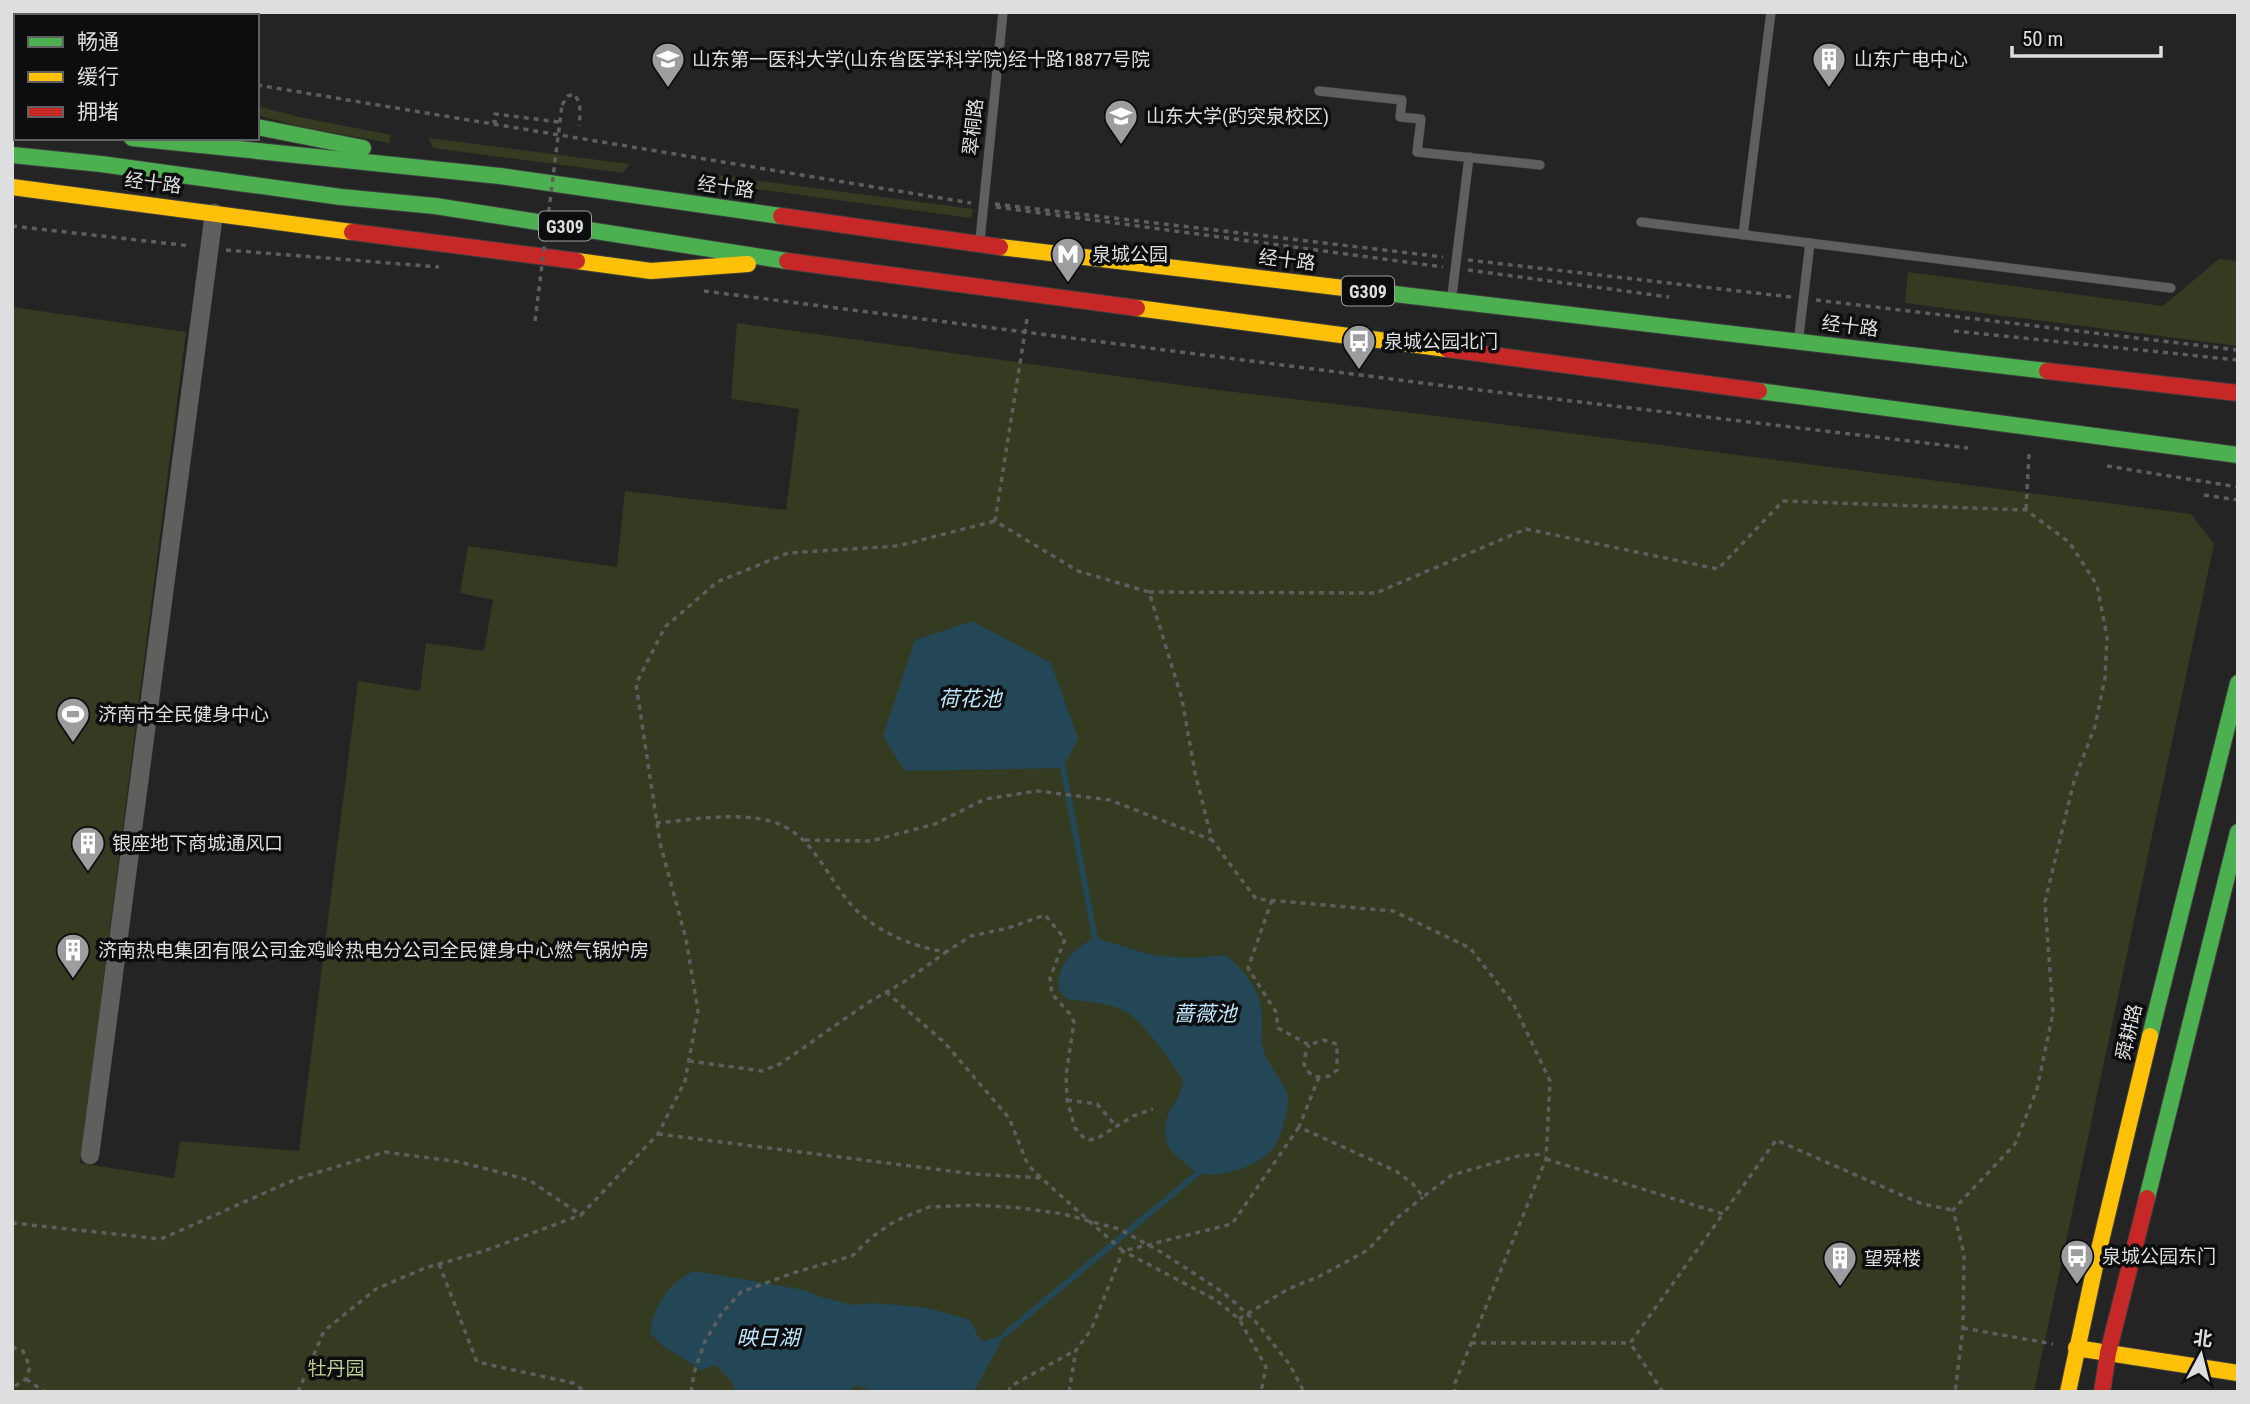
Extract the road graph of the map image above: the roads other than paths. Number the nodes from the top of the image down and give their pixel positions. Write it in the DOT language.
graph roads {
  1 [pos="1003,12"];
  2 [pos="1771,12"];
  3 [pos="1319,91"];
  4 [pos="259,127"];
  5 [pos="151,140"];
  6 [pos="12,155"];
  7 [pos="1469,157"];
  8 [pos="1540,165"];
  9 [pos="500,176"];
  10 [pos="12,187"];
  11 [pos="214,213"];
  12 [pos="1641,222"];
  13 [pos="1743,235"];
  14 [pos="1810,243"];
  15 [pos="979,245"];
  16 [pos="789,261"];
  17 [pos="2172,288"];
  18 [pos="1451,300"];
  19 [pos="1798,341"];
  20 [pos="2238,393"];
  21 [pos="2238,455"];
  22 [pos="2238,683"];
  23 [pos="2238,832"];
  24 [pos="89,1154"];
  25 [pos="2076,1348"];
  26 [pos="2108,1353"];
  27 [pos="2238,1373"];
  28 [pos="2068,1392"];
  29 [pos="2102,1392"];
  1 -- 15 [label="lane, 翠桐路"];
  2 -- 13 [label="lane"];
  3 -- 7 [label="lane"];
  4 -- 9 [label="main road, 经十路"];
  5 -- 9 [label="main road, 经十路 / G309"];
  6 -- 16 [label="main road, 经十路 / G309"];
  7 -- 8 [label="lane"];
  7 -- 18 [label="lane"];
  9 -- 15 [label="main road, 经十路 / G309"];
  10 -- 11 [label="main road, 经十路"];
  11 -- 16 [label="main road, 经十路"];
  11 -- 24 [label="street"];
  12 -- 13 [label="lane"];
  13 -- 14 [label="lane"];
  14 -- 17 [label="lane"];
  14 -- 19 [label="lane"];
  15 -- 18 [label="main road, 经十路 / G309"];
  16 -- 21 [label="main road, 经十路 / G309"];
  18 -- 19 [label="main road, 经十路 / G309"];
  19 -- 20 [label="main road, 经十路 / G309"];
  22 -- 25 [label="main road, 舜耕路"];
  23 -- 26 [label="main road"];
  25 -- 26 [label="main road"];
  25 -- 28 [label="main road, 舜耕路"];
  26 -- 27 [label="main road"];
  26 -- 29 [label="main road"];
}
